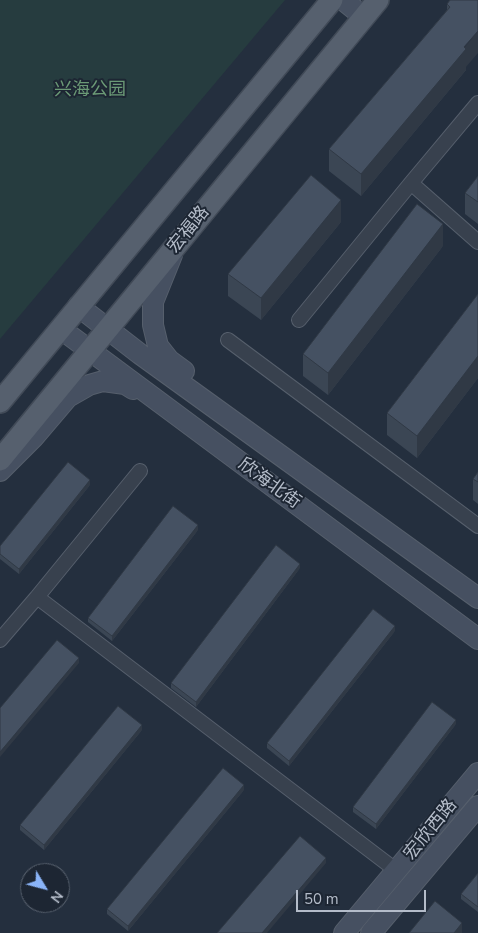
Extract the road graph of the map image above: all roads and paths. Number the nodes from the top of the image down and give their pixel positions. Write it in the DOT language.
graph roads {
  1 [pos="332,0"];
  2 [pos="343,0"];
  3 [pos="378,0"];
  4 [pos="364,17"];
  5 [pos="478,103"];
  6 [pos="410,183"];
  7 [pos="478,242"];
  8 [pos="175,247"];
  9 [pos="78,306"];
  10 [pos="299,320"];
  11 [pos="61,329"];
  12 [pos="107,329"];
  13 [pos="228,340"];
  14 [pos="90,352"];
  15 [pos="0,402"];
  16 [pos="166,408"];
  17 [pos="285,458"];
  18 [pos="0,460"];
  19 [pos="0,471"];
  20 [pos="140,471"];
  21 [pos="478,526"];
  22 [pos="37,597"];
  23 [pos="478,598"];
  24 [pos="478,639"];
  25 [pos="0,640"];
  26 [pos="478,773"];
  27 [pos="478,806"];
  28 [pos="397,871"];
  29 [pos="344,933"];
  30 [pos="371,933"];
  1 -- 9 [label="main road, 宏福路"];
  2 -- 4 [label="street"];
  3 -- 4 [label="main road, 宏福路"];
  4 -- 8 [label="main road, 宏福路"];
  5 -- 6 [label="street"];
  6 -- 7 [label="street"];
  6 -- 10 [label="street"];
  8 -- 12 [label="main road, 宏福路"];
  8 -- 17 [label="street"];
  9 -- 11 [label="main road, 宏福路"];
  9 -- 12 [label="street, 欣海北街"];
  11 -- 14 [label="street, 欣海北街"];
  11 -- 15 [label="main road, 宏福路"];
  12 -- 14 [label="main road, 宏福路"];
  12 -- 17 [label="street, 欣海北街"];
  13 -- 21 [label="street"];
  14 -- 16 [label="street, 欣海北街"];
  14 -- 18 [label="main road, 宏福路"];
  16 -- 19 [label="street"];
  16 -- 24 [label="street, 欣海北街"];
  17 -- 23 [label="street, 欣海北街"];
  20 -- 22 [label="street"];
  22 -- 25 [label="street"];
  22 -- 28 [label="street"];
  26 -- 28 [label="street, 宏欣西路"];
  27 -- 30 [label="street, 宏欣西路"];
  28 -- 29 [label="street, 宏欣西路"];
}
